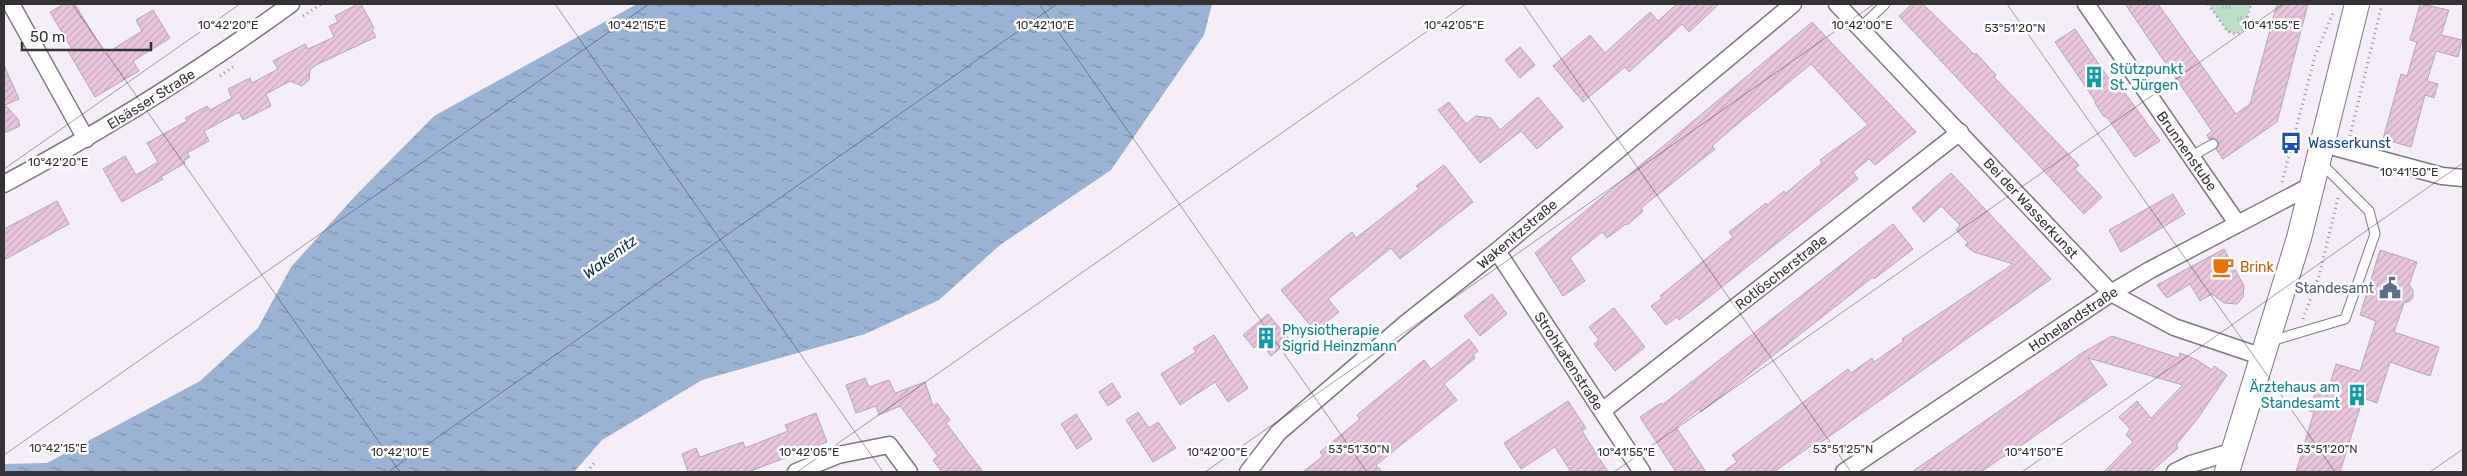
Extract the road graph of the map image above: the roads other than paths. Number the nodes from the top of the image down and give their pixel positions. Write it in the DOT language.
graph roads {
  1 [pos="11,4"];
  2 [pos="292,4"];
  3 [pos="1793,4"];
  4 [pos="1837,4"];
  5 [pos="1885,4"];
  6 [pos="2086,4"];
  7 [pos="2357,4"];
  8 [pos="1860,28"];
  9 [pos="1960,132"];
  10 [pos="86,139"];
  11 [pos="2213,144"];
  12 [pos="2321,153"];
  13 [pos="2192,156"];
  14 [pos="2463,178"];
  15 [pos="4,184"];
  16 [pos="2314,184"];
  17 [pos="2237,223"];
  18 [pos="1497,251"];
  19 [pos="2111,293"];
  20 [pos="2266,349"];
  21 [pos="1602,411"];
  22 [pos="2231,462"];
  23 [pos="1251,471"];
  24 [pos="796,472"];
  25 [pos="909,472"];
  26 [pos="1642,472"];
  27 [pos="1844,472"];
  28 [pos="2175,472"];
  1 -- 10 [label="street"];
  2 -- 10 [label="street, Elsässer Straße"];
  3 -- 18 [label="street, Wakenitzstraße"];
  4 -- 8 [label="street, Bei der Wasserkunst"];
  5 -- 8 [label="lane"];
  6 -- 13 [label="street, Brunnenstube"];
  7 -- 12 [label="main road"];
  8 -- 9 [label="street, Bei der Wasserkunst"];
  9 -- 19 [label="street, Bei der Wasserkunst"];
  9 -- 21 [label="street, Rotlöscherstraße"];
  10 -- 15 [label="street, Elsässer Straße"];
  11 -- 13 [label="lane"];
  12 -- 14 [label="street"];
  12 -- 16 [label="main road"];
  12 -- 20 [label="lane"];
  13 -- 17 [label="street, Brunnenstube"];
  16 -- 17 [label="street, Hohelandstraße"];
  16 -- 20 [label="main road"];
  17 -- 19 [label="street, Hohelandstraße"];
  18 -- 21 [label="street, Strohkatenstraße"];
  18 -- 23 [label="street, Wakenitzstraße"];
  19 -- 20 [label="street, Bei der Wasserkunst"];
  19 -- 27 [label="street, Hohelandstraße"];
  20 -- 22 [label="main road"];
  21 -- 26 [label="street, Strohkatenstraße"];
  22 -- 28 [label="street"];
  24 -- 25 [label="street"];
}
